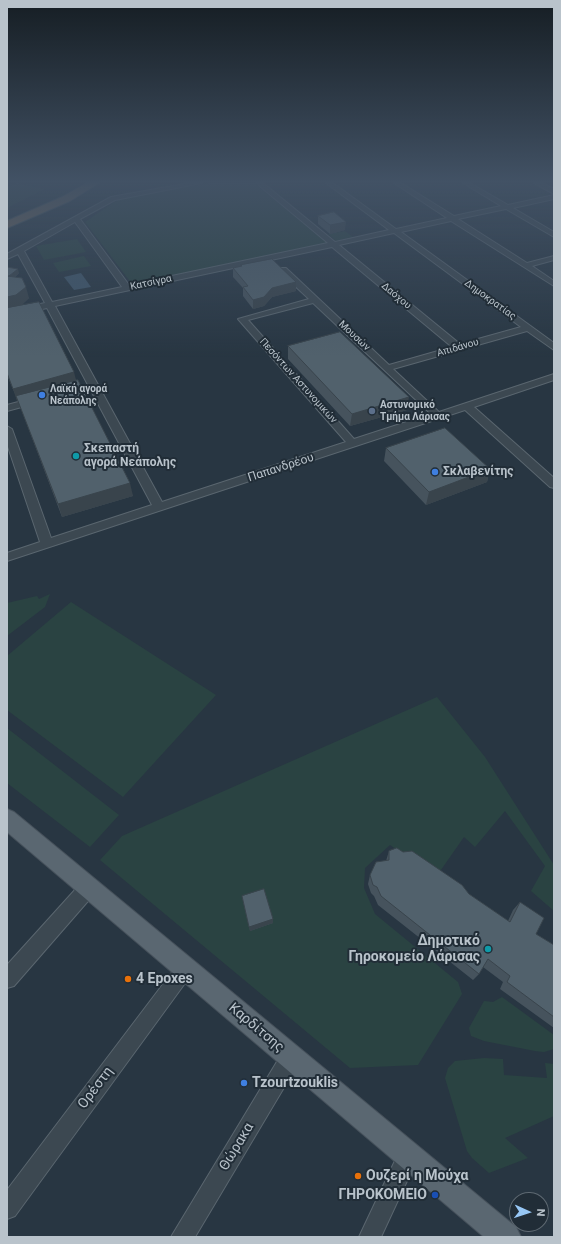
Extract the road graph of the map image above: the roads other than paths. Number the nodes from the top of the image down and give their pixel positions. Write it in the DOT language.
graph roads {
  1 [pos="36,241"];
  2 [pos="93,241"];
  3 [pos="330,241"];
  4 [pos="347,241"];
  5 [pos="410,241"];
  6 [pos="487,241"];
  7 [pos="334,244"];
  8 [pos="20,250"];
  9 [pos="7,257"];
  10 [pos="270,258"];
  11 [pos="554,258"];
  12 [pos="525,266"];
  13 [pos="554,284"];
  14 [pos="127,288"];
  15 [pos="316,300"];
  16 [pos="50,305"];
  17 [pos="7,314"];
  18 [pos="528,328"];
  19 [pos="554,346"];
  20 [pos="459,348"];
  21 [pos="387,368"];
  22 [pos="554,377"];
  23 [pos="50,397"];
  24 [pos="467,406"];
  25 [pos="7,408"];
  26 [pos="437,415"];
  27 [pos="7,429"];
  28 [pos="353,444"];
  29 [pos="554,484"];
  30 [pos="159,507"];
  31 [pos="47,544"];
  32 [pos="7,556"];
  33 [pos="8,823"];
  34 [pos="89,887"];
  35 [pos="185,968"];
  36 [pos="7,979"];
  37 [pos="291,1057"];
  38 [pos="408,1155"];
  39 [pos="7,1208"];
  40 [pos="182,1237"];
  41 [pos="370,1237"];
  42 [pos="506,1237"];
  1 -- 8 [label="street"];
  2 -- 14 [label="street"];
  3 -- 7 [label="street, Δαόχου"];
  4 -- 7 [label="street, Κατσίγρα"];
  5 -- 18 [label="street, Δημοκρατίας"];
  6 -- 12 [label="street"];
  7 -- 10 [label="street, Κατσίγρα"];
  7 -- 20 [label="street, Δαόχου"];
  8 -- 9 [label="street"];
  8 -- 16 [label="street"];
  10 -- 14 [label="street, Κατσίγρα"];
  10 -- 15 [label="street, Μουσών"];
  11 -- 12 [label="street"];
  12 -- 13 [label="street"];
  14 -- 16 [label="street, Κατσίγρα"];
  15 -- 21 [label="street, Μουσών"];
  15 -- 28 [label="street, Πεσόντων Αστυνομικών"];
  16 -- 17 [label="street, Κατσίγρα"];
  16 -- 30 [label="street"];
  18 -- 19 [label="street, Δημοκρατίας"];
  18 -- 20 [label="street, Απιδάνου"];
  20 -- 21 [label="street, Απιδάνου"];
  21 -- 26 [label="street, Μουσών"];
  22 -- 24 [label="street, Παπανδρέου"];
  23 -- 25 [label="street"];
  24 -- 26 [label="street, Παπανδρέου"];
  24 -- 29 [label="street"];
  26 -- 28 [label="street, Παπανδρέου"];
  27 -- 31 [label="street"];
  28 -- 30 [label="street, Παπανδρέου"];
  30 -- 31 [label="street, Παπανδρέου"];
  31 -- 32 [label="street, Παπανδρέου"];
  33 -- 34 [label="main road, Καρδίτσης"];
  34 -- 35 [label="main road, Καρδίτσης"];
  34 -- 36 [label="street"];
  35 -- 37 [label="main road, Καρδίτσης"];
  35 -- 39 [label="street, Ορέστη"];
  37 -- 38 [label="main road, Καρδίτσης"];
  37 -- 40 [label="street, Θώρακα"];
  38 -- 41 [label="street"];
  38 -- 42 [label="main road, Καρδίτσης"];
}
